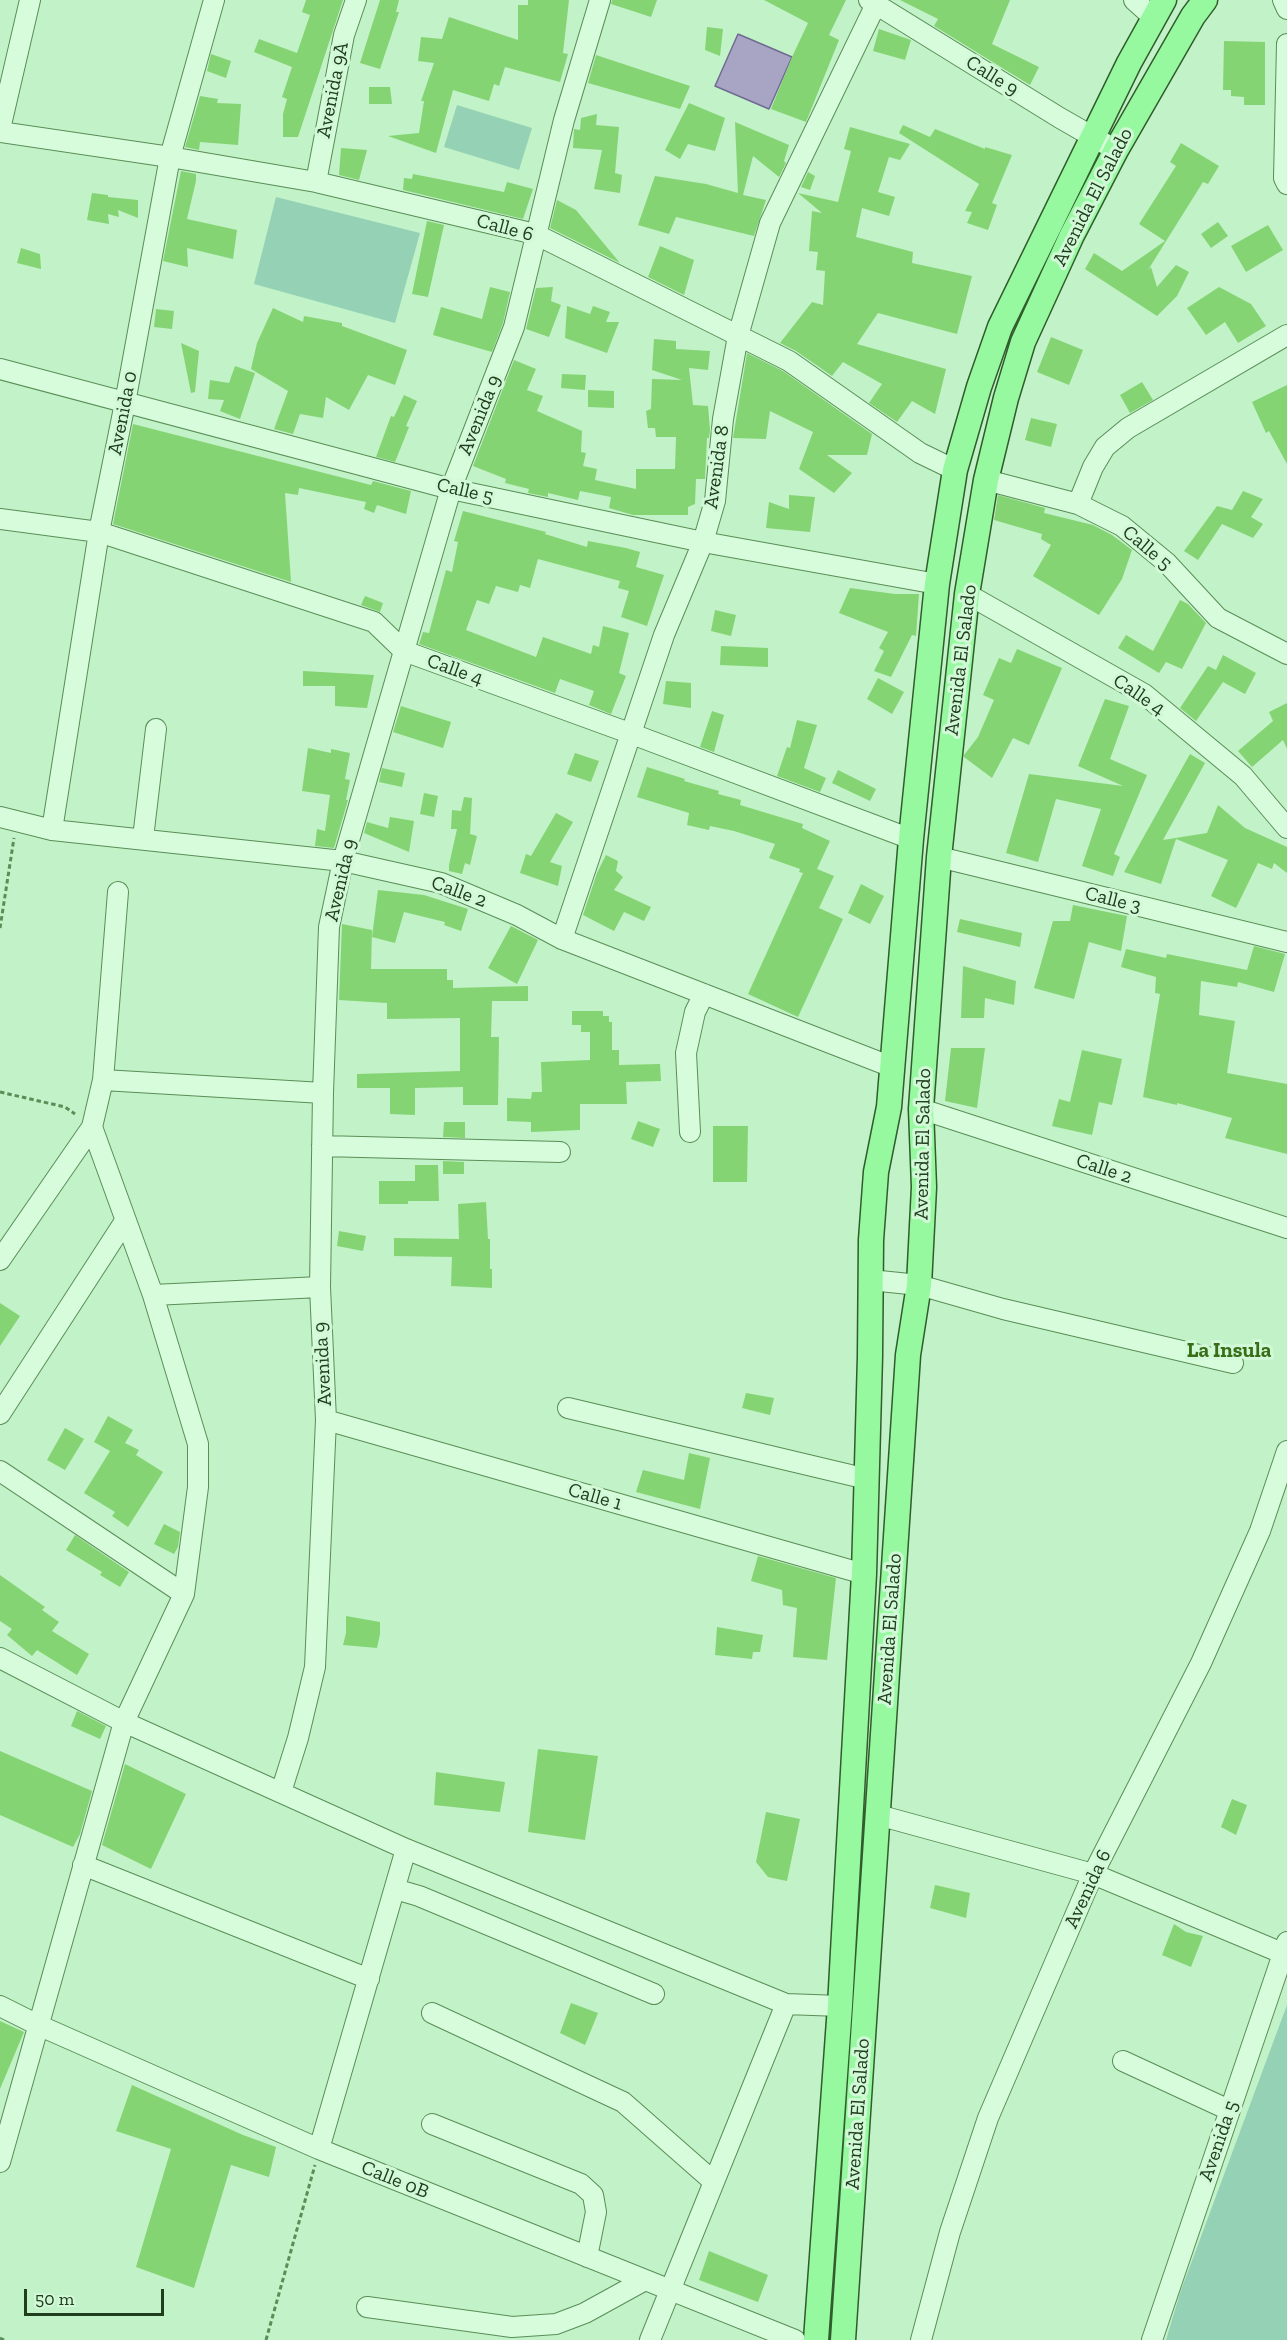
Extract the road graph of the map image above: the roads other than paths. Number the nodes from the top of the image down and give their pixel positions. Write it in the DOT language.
graph roads {
  1 [pos="30,0"];
  2 [pos="214,0"];
  3 [pos="356,0"];
  4 [pos="600,0"];
  5 [pos="1134,0"];
  6 [pos="1205,0"];
  7 [pos="1283,0"];
  8 [pos="874,1"];
  9 [pos="1159,9"];
  10 [pos="1287,9"];
  11 [pos="1287,44"];
  12 [pos="0,130"];
  13 [pos="1095,136"];
  14 [pos="1116,150"];
  15 [pos="170,157"];
  16 [pos="316,182"];
  17 [pos="1287,184"];
  18 [pos="535,234"];
  19 [pos="1287,335"];
  20 [pos="738,336"];
  21 [pos="0,369"];
  22 [pos="125,403"];
  23 [pos="955,470"];
  24 [pos="986,480"];
  25 [pos="451,489"];
  26 [pos="1078,504"];
  27 [pos="0,519"];
  28 [pos="99,532"];
  29 [pos="703,542"];
  30 [pos="937,584"];
  31 [pos="967,594"];
  32 [pos="404,651"];
  33 [pos="1287,654"];
  34 [pos="156,729"];
  35 [pos="632,734"];
  36 [pos="8,820"];
  37 [pos="1287,828"];
  38 [pos="52,830"];
  39 [pos="143,838"];
  40 [pos="911,839"];
  41 [pos="939,857"];
  42 [pos="343,861"];
  43 [pos="118,892"];
  44 [pos="562,939"];
  45 [pos="1287,942"];
  46 [pos="704,994"];
  47 [pos="892,1067"];
  48 [pos="103,1080"];
  49 [pos="323,1093"];
  50 [pos="921,1109"];
  51 [pos="92,1127"];
  52 [pos="690,1132"];
  53 [pos="322,1146"];
  54 [pos="560,1152"];
  55 [pos="125,1221"];
  56 [pos="1287,1228"];
  57 [pos="0,1260"];
  58 [pos="870,1280"];
  59 [pos="919,1285"];
  60 [pos="320,1287"];
  61 [pos="153,1295"];
  62 [pos="1233,1363"];
  63 [pos="568,1408"];
  64 [pos="0,1414"];
  65 [pos="326,1420"];
  66 [pos="1287,1452"];
  67 [pos="0,1471"];
  68 [pos="867,1479"];
  69 [pos="864,1574"];
  70 [pos="184,1594"];
  71 [pos="0,1658"];
  72 [pos="124,1722"];
  73 [pos="281,1792"];
  74 [pos="878,1815"];
  75 [pos="406,1849"];
  76 [pos="83,1864"];
  77 [pos="1093,1874"];
  78 [pos="394,1889"];
  79 [pos="1285,1947"];
  80 [pos="369,1979"];
  81 [pos="654,1994"];
  82 [pos="786,2004"];
  83 [pos="0,2006"];
  84 [pos="840,2006"];
  85 [pos="432,2013"];
  86 [pos="38,2025"];
  87 [pos="1123,2061"];
  88 [pos="1229,2110"];
  89 [pos="432,2124"];
  90 [pos="4,2135"];
  91 [pos="319,2149"];
  92 [pos="0,2162"];
  93 [pos="714,2182"];
  94 [pos="587,2257"];
  95 [pos="645,2280"];
  96 [pos="670,2290"];
  97 [pos="367,2307"];
  98 [pos="650,2340"];
  99 [pos="795,2340"];
  100 [pos="816,2340"];
  101 [pos="843,2340"];
  102 [pos="921,2340"];
  103 [pos="1152,2340"];
  1 -- 12 [label="street"];
  2 -- 15 [label="street, Avenida 0"];
  3 -- 16 [label="street, Avenida 9A"];
  4 -- 18 [label="street, Avenida 9"];
  5 -- 9 [label="street"];
  6 -- 14 [label="main road, Avenida El Salado"];
  7 -- 10 [label="street"];
  8 -- 13 [label="street, Calle 9"];
  8 -- 20 [label="street, Avenida 8"];
  9 -- 13 [label="main road, Avenida El Salado"];
  11 -- 17 [label="street"];
  12 -- 15 [label="street, Calle 6"];
  13 -- 14 [label="street, Calle 9"];
  13 -- 23 [label="main road, Avenida El Salado"];
  14 -- 24 [label="main road, Avenida El Salado"];
  15 -- 16 [label="street, Calle 6"];
  15 -- 22 [label="street, Avenida 0"];
  16 -- 18 [label="street, Calle 6"];
  18 -- 20 [label="street, Calle 6"];
  18 -- 25 [label="street, Avenida 9"];
  19 -- 26 [label="street"];
  20 -- 23 [label="street, Calle 6"];
  20 -- 29 [label="street, Avenida 8"];
  21 -- 22 [label="street, Calle 5"];
  22 -- 25 [label="street, Calle 5"];
  22 -- 28 [label="street, Avenida 0"];
  23 -- 30 [label="main road, Avenida El Salado"];
  24 -- 26 [label="street, Calle 5"];
  24 -- 31 [label="main road, Avenida El Salado"];
  25 -- 29 [label="street, Calle 5"];
  25 -- 32 [label="street, Avenida 9"];
  26 -- 33 [label="street, Calle 5"];
  27 -- 28 [label="street, Calle 4"];
  28 -- 32 [label="street, Calle 4"];
  28 -- 38 [label="street, Avenida 0"];
  29 -- 30 [label="street, Calle 5"];
  29 -- 35 [label="street, Avenida 8"];
  30 -- 40 [label="main road, Avenida El Salado"];
  31 -- 37 [label="street, Calle 4"];
  31 -- 41 [label="main road, Avenida El Salado"];
  32 -- 35 [label="street, Calle 4"];
  32 -- 42 [label="street, Avenida 9"];
  34 -- 39 [label="street"];
  35 -- 40 [label="street, Calle 4"];
  35 -- 44 [label="street, Avenida 8"];
  36 -- 38 [label="street, Calle 2"];
  38 -- 39 [label="street, Calle 2"];
  39 -- 42 [label="street, Calle 2"];
  40 -- 47 [label="main road, Avenida El Salado"];
  41 -- 45 [label="street, Calle 3"];
  41 -- 50 [label="main road, Avenida El Salado"];
  42 -- 44 [label="street, Calle 2"];
  42 -- 49 [label="street, Avenida 9"];
  43 -- 48 [label="street"];
  44 -- 46 [label="street, Calle 2"];
  46 -- 47 [label="street, Calle 2"];
  46 -- 52 [label="street"];
  47 -- 58 [label="main road, Avenida El Salado"];
  48 -- 49 [label="street"];
  48 -- 51 [label="street"];
  49 -- 53 [label="street, Avenida 9"];
  50 -- 56 [label="street, Calle 2"];
  50 -- 59 [label="main road, Avenida El Salado"];
  51 -- 55 [label="street"];
  51 -- 57 [label="street"];
  53 -- 54 [label="street"];
  53 -- 60 [label="street, Avenida 9"];
  55 -- 61 [label="street"];
  55 -- 64 [label="street"];
  58 -- 59 [label="street"];
  58 -- 68 [label="main road, Avenida El Salado"];
  59 -- 62 [label="street"];
  59 -- 74 [label="main road, Avenida El Salado"];
  60 -- 61 [label="street"];
  60 -- 65 [label="street, Avenida 9"];
  61 -- 70 [label="street"];
  63 -- 68 [label="street"];
  65 -- 69 [label="street, Calle 1"];
  65 -- 73 [label="street, Avenida 9"];
  66 -- 77 [label="street, Avenida 6"];
  67 -- 70 [label="street"];
  68 -- 69 [label="main road, Avenida El Salado"];
  69 -- 84 [label="main road, Avenida El Salado"];
  70 -- 72 [label="street"];
  71 -- 72 [label="street"];
  72 -- 73 [label="street"];
  72 -- 76 [label="street"];
  73 -- 75 [label="street"];
  74 -- 77 [label="street"];
  74 -- 101 [label="main road, Avenida El Salado"];
  75 -- 78 [label="street"];
  75 -- 82 [label="street"];
  76 -- 80 [label="street"];
  76 -- 86 [label="street"];
  77 -- 79 [label="street"];
  77 -- 102 [label="street, Avenida 6"];
  78 -- 80 [label="street"];
  78 -- 81 [label="street"];
  79 -- 88 [label="street, Avenida 5"];
  80 -- 91 [label="street"];
  82 -- 84 [label="street"];
  82 -- 93 [label="street"];
  83 -- 86 [label="street, Calle 0B"];
  84 -- 100 [label="main road, Avenida El Salado"];
  85 -- 93 [label="street"];
  86 -- 90 [label="street"];
  86 -- 91 [label="street, Calle 0B"];
  87 -- 88 [label="street"];
  88 -- 103 [label="street, Avenida 5"];
  89 -- 94 [label="street"];
  90 -- 92 [label="street"];
  91 -- 94 [label="street, Calle 0B"];
  93 -- 96 [label="street"];
  94 -- 95 [label="street, Calle 0B"];
  95 -- 96 [label="street, Calle 0B"];
  95 -- 97 [label="street"];
  96 -- 98 [label="street"];
  96 -- 99 [label="street, Calle 0B"];
}
